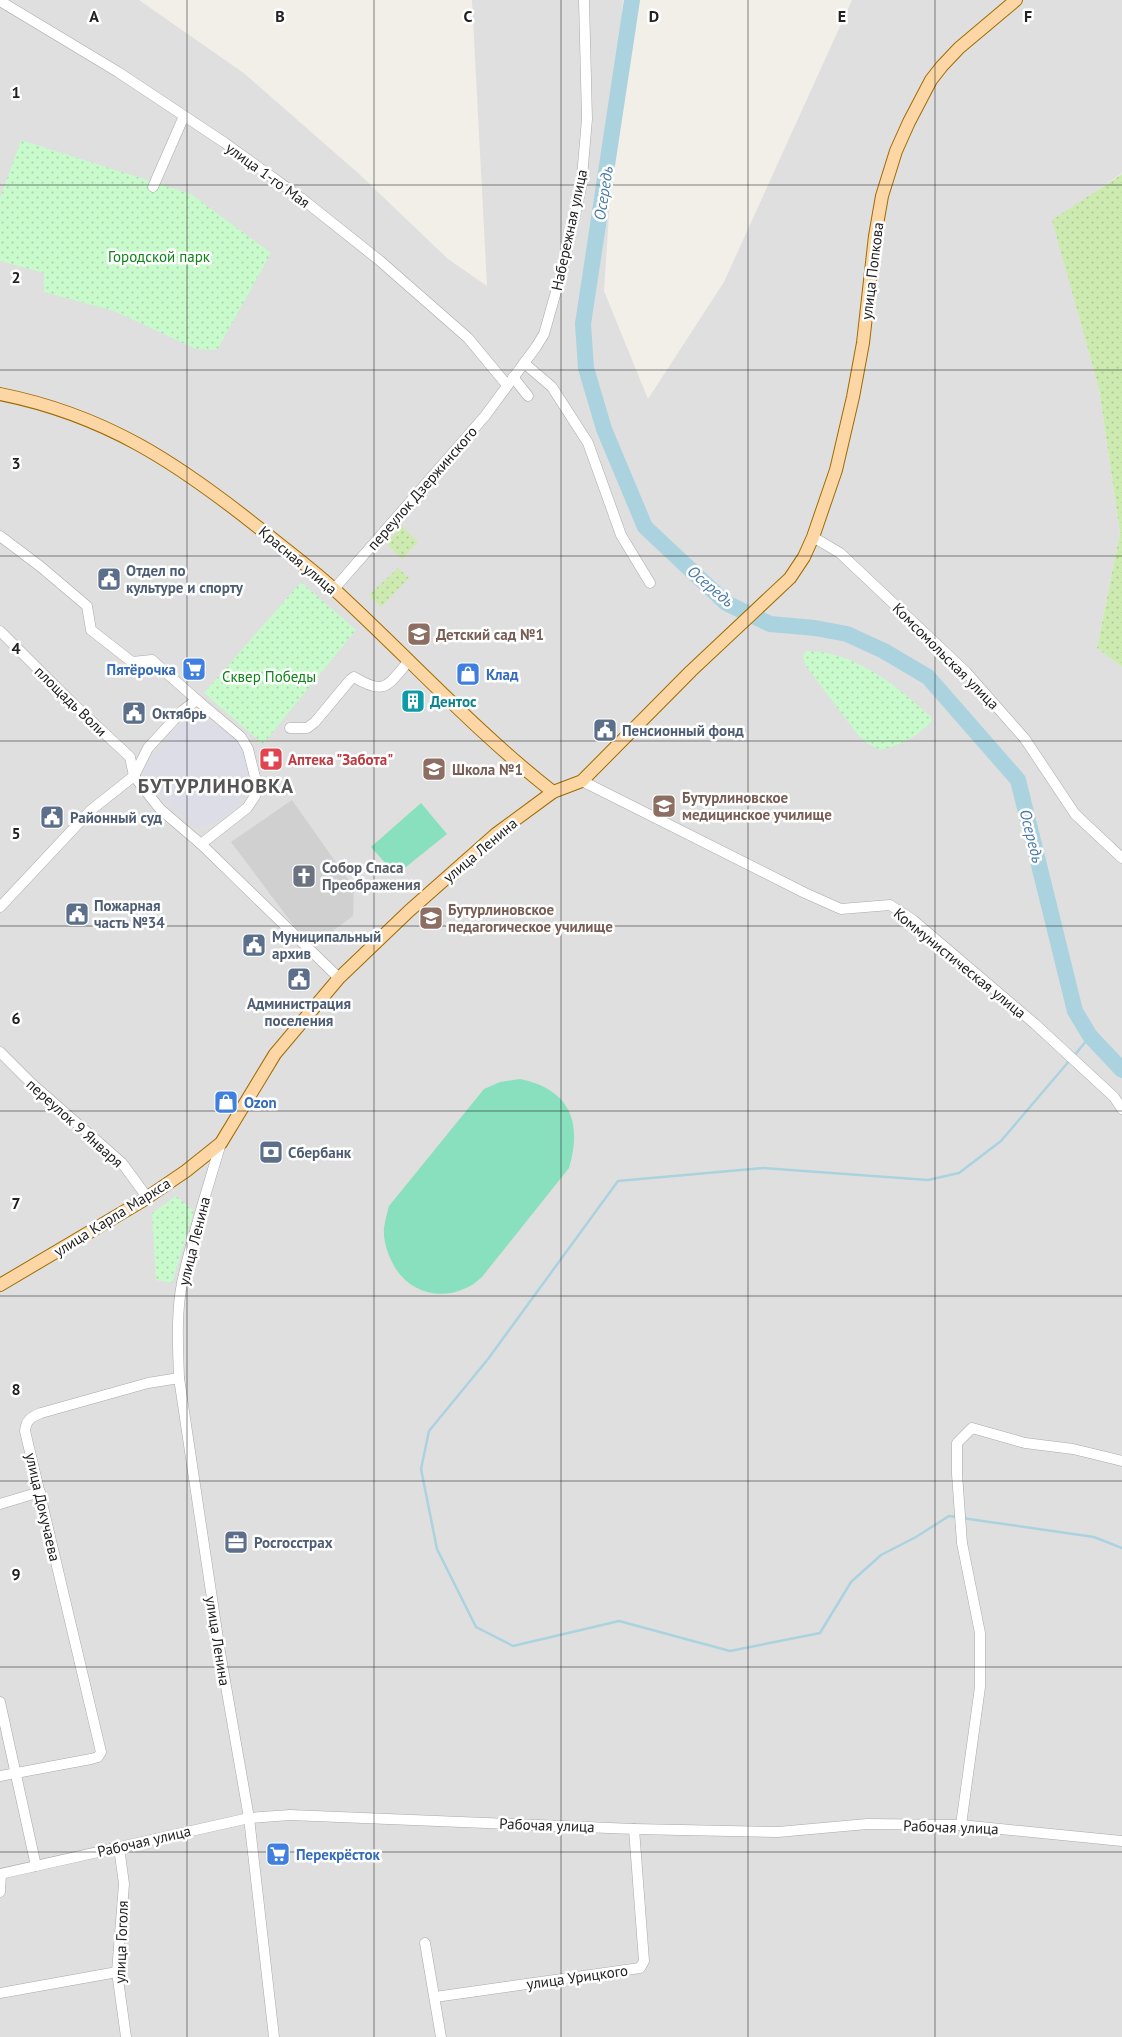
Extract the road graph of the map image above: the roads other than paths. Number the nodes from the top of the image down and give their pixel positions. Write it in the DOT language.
graph roads {
  1 [pos="584,0"];
  2 [pos="1016,0"];
  3 [pos="0,1"];
  4 [pos="184,116"];
  5 [pos="153,187"];
  6 [pos="524,363"];
  7 [pos="510,381"];
  8 [pos="0,394"];
  9 [pos="528,396"];
  10 [pos="0,536"];
  11 [pos="813,537"];
  12 [pos="650,583"];
  13 [pos="334,589"];
  14 [pos="0,631"];
  15 [pos="714,650"];
  16 [pos="408,662"];
  17 [pos="196,700"];
  18 [pos="290,728"];
  19 [pos="134,776"];
  20 [pos="582,781"];
  21 [pos="554,792"];
  22 [pos="201,844"];
  23 [pos="1122,858"];
  24 [pos="0,907"];
  25 [pos="339,978"];
  26 [pos="0,1052"];
  27 [pos="1122,1109"];
  28 [pos="221,1143"];
  29 [pos="147,1197"];
  30 [pos="0,1285"];
  31 [pos="179,1378"];
  32 [pos="1122,1461"];
  33 [pos="40,1492"];
  34 [pos="0,1504"];
  35 [pos="0,1702"];
  36 [pos="16,1773"];
  37 [pos="0,1776"];
  38 [pos="248,1818"];
  39 [pos="961,1825"];
  40 [pos="634,1829"];
  41 [pos="1122,1841"];
  42 [pos="119,1846"];
  43 [pos="36,1866"];
  44 [pos="0,1874"];
  45 [pos="0,1892"];
  46 [pos="425,1943"];
  47 [pos="117,1972"];
  48 [pos="0,1993"];
  49 [pos="435,1997"];
  50 [pos="126,2037"];
  51 [pos="274,2037"];
  52 [pos="441,2037"];
  1 -- 6 [label="street, Набережная улица"];
  2 -- 11 [label="main road, улица Попкова"];
  3 -- 4 [label="street, улица 1-го Мая"];
  4 -- 5 [label="street"];
  4 -- 7 [label="street, улица 1-го Мая"];
  6 -- 7 [label="street, Набережная улица"];
  6 -- 12 [label="street"];
  7 -- 9 [label="street, улица 1-го Мая"];
  7 -- 13 [label="street, переулок Дзержинского"];
  8 -- 13 [label="main road, Красная улица"];
  10 -- 17 [label="street"];
  11 -- 15 [label="main road, улица Попкова"];
  11 -- 23 [label="street, Комсомольская улица"];
  13 -- 16 [label="main road, Красная улица"];
  14 -- 19 [label="street, площадь Воли"];
  15 -- 20 [label="main road, улица Ленина"];
  16 -- 18 [label="street"];
  16 -- 21 [label="main road, Красная улица"];
  17 -- 19 [label="street"];
  17 -- 22 [label="street"];
  19 -- 22 [label="street, площадь Воли"];
  19 -- 24 [label="street"];
  20 -- 21 [label="main road, улица Ленина"];
  20 -- 27 [label="street, Коммунистическая улица"];
  21 -- 25 [label="main road, улица Ленина"];
  22 -- 25 [label="street, площадь Воли"];
  25 -- 28 [label="main road, улица Ленина"];
  26 -- 29 [label="street, переулок 9 Января"];
  28 -- 29 [label="main road, улица Карла Маркса"];
  28 -- 31 [label="street, улица Ленина"];
  29 -- 30 [label="main road, улица Карла Маркса"];
  31 -- 33 [label="street, улица Докучаева"];
  31 -- 38 [label="street, улица Ленина"];
  32 -- 39 [label="street"];
  33 -- 34 [label="street"];
  33 -- 36 [label="street, улица Докучаева"];
  35 -- 36 [label="street"];
  36 -- 37 [label="street"];
  36 -- 43 [label="street"];
  38 -- 40 [label="street, Рабочая улица"];
  38 -- 42 [label="street, Рабочая улица"];
  38 -- 51 [label="street, улица Ленина"];
  39 -- 40 [label="street, Рабочая улица"];
  39 -- 41 [label="street, Рабочая улица"];
  40 -- 49 [label="street, улица Урицкого"];
  42 -- 43 [label="street, Рабочая улица"];
  42 -- 47 [label="street, улица Гоголя"];
  43 -- 44 [label="street, Рабочая улица"];
  44 -- 45 [label="street"];
  46 -- 49 [label="street"];
  47 -- 48 [label="street"];
  47 -- 50 [label="street, улица Гоголя"];
  49 -- 52 [label="street"];
}
